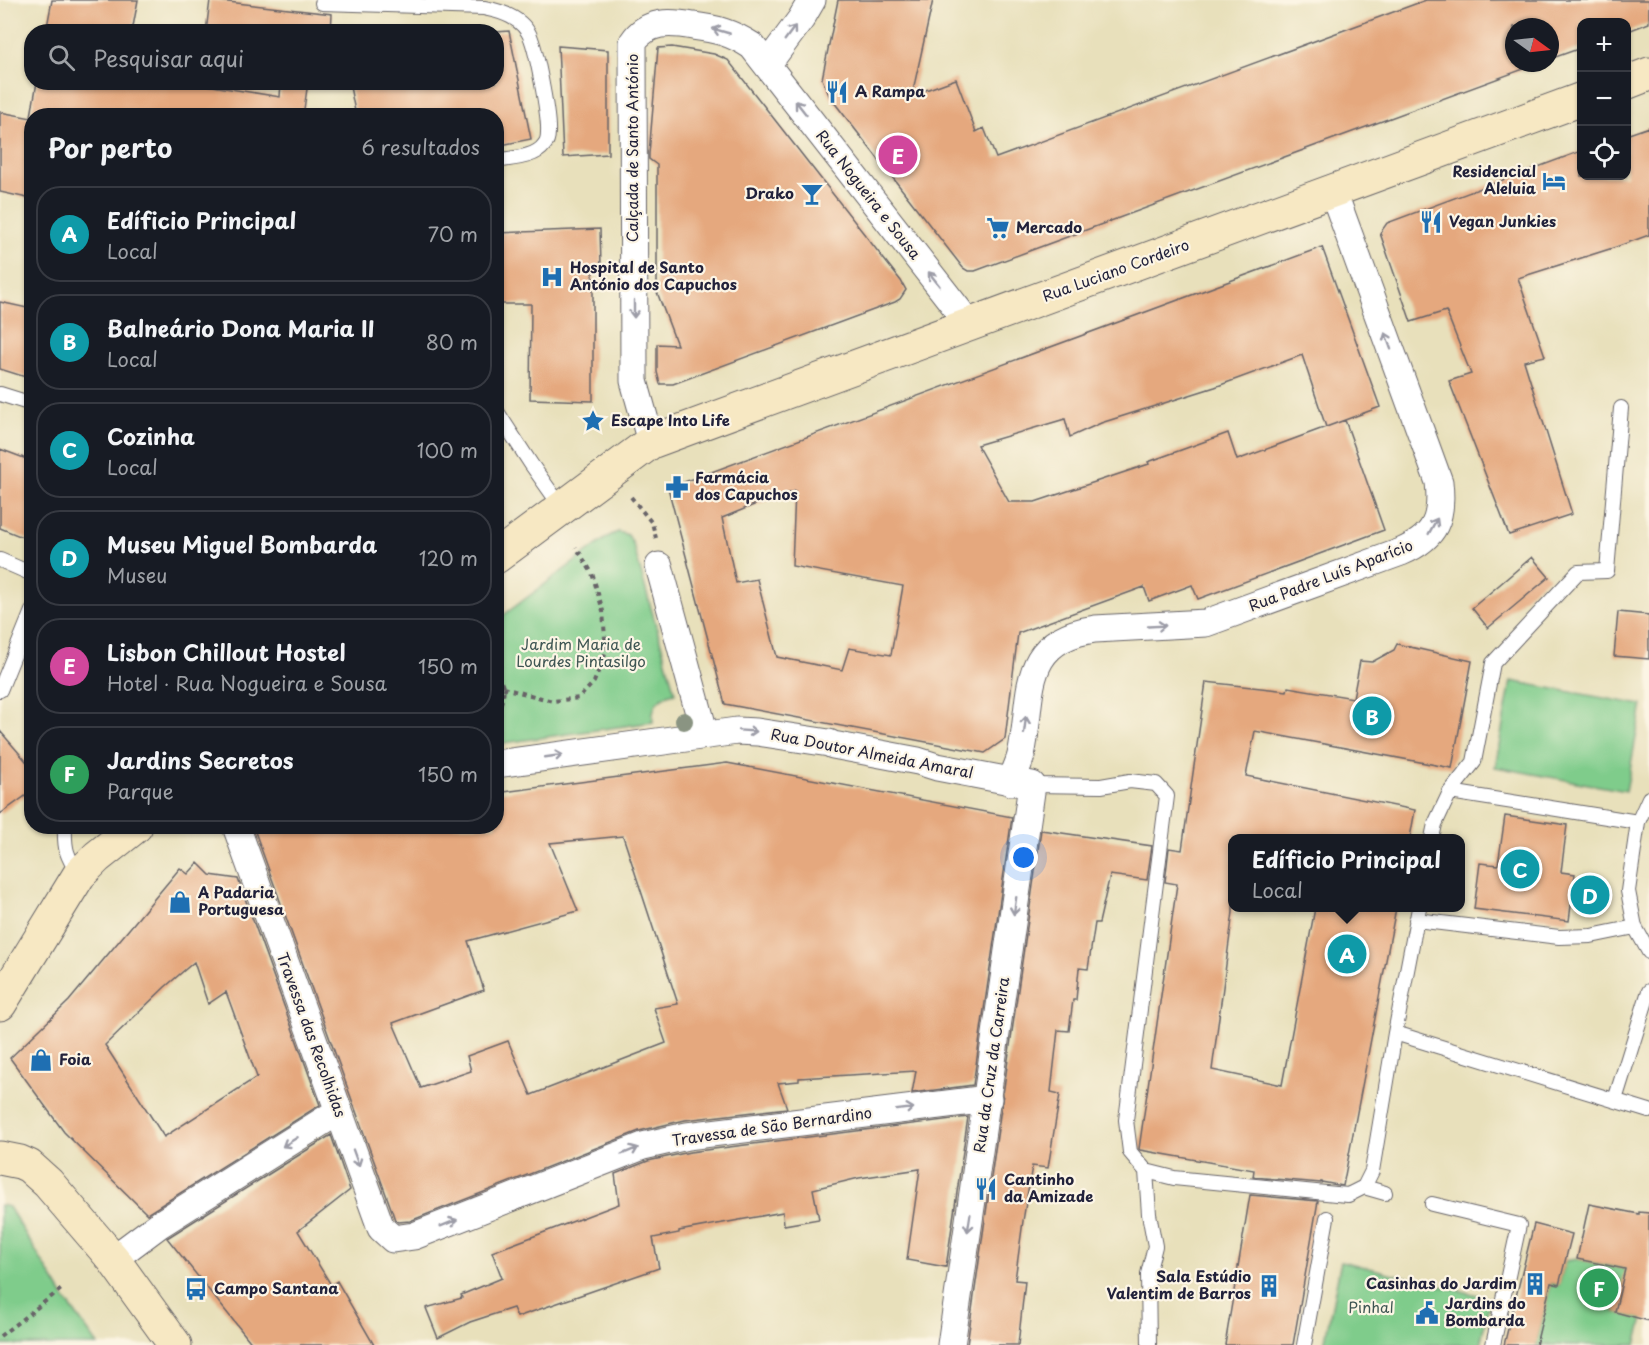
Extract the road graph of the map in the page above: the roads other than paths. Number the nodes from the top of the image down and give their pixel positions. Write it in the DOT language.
graph roads {
  1 [pos="812,0"];
  2 [pos="322,3"];
  3 [pos="767,65"];
  4 [pos="1649,74"];
  5 [pos="1631,81"];
  6 [pos="1577,100"];
  7 [pos="504,159"];
  8 [pos="1333,191"];
  9 [pos="970,325"];
  10 [pos="0,394"];
  11 [pos="24,402"];
  12 [pos="1621,408"];
  13 [pos="504,422"];
  14 [pos="651,442"];
  15 [pos="562,508"];
  16 [pos="504,551"];
  17 [pos="0,560"];
  18 [pos="658,566"];
  19 [pos="24,570"];
  20 [pos="24,631"];
  21 [pos="0,690"];
  22 [pos="705,735"];
  23 [pos="504,763"];
  24 [pos="1022,784"];
  25 [pos="1450,792"];
  26 [pos="1649,798"];
  27 [pos="1638,822"];
  28 [pos="64,834"];
  29 [pos="126,834"];
  30 [pos="239,834"];
  31 [pos="1433,834"];
  32 [pos="79,875"];
  33 [pos="1418,914"];
  34 [pos="1635,927"];
  35 [pos="1649,952"];
  36 [pos="1649,991"];
  37 [pos="0,1004"];
  38 [pos="1395,1033"];
  39 [pos="988,1099"];
  40 [pos="1615,1100"];
  41 [pos="339,1111"];
  42 [pos="1649,1111"];
  43 [pos="0,1158"];
  44 [pos="1146,1171"];
  45 [pos="1364,1187"];
  46 [pos="1385,1193"];
  47 [pos="1432,1204"];
  48 [pos="1327,1218"];
  49 [pos="393,1239"];
  50 [pos="113,1259"];
  51 [pos="175,1345"];
  52 [pos="951,1345"];
  53 [pos="1149,1345"];
  54 [pos="1304,1345"];
  55 [pos="1493,1345"];
  3 -- 1 [label="street, one-way"];
  2 -- 7 [label="lane"];
  9 -- 3 [label="street, Rua Nogueira e Sousa, one-way"];
  3 -- 14 [label="street, Calçada de Santo António, one-way"];
  4 -- 5 [label="street"];
  6 -- 8 [label="street, Rua Luciano Cordeiro"];
  8 -- 9 [label="street, Rua Luciano Cordeiro"];
  24 -- 8 [label="street, Rua Padre Luís Aparício, one-way"];
  9 -- 14 [label="street, Rua Luciano Cordeiro"];
  10 -- 11 [label="lane"];
  12 -- 25 [label="lane"];
  13 -- 15 [label="lane"];
  14 -- 15 [label="street, Rua Luciano Cordeiro"];
  15 -- 16 [label="street, Rua Luciano Cordeiro"];
  17 -- 19 [label="lane"];
  18 -- 22 [label="street"];
  20 -- 21 [label="lane"];
  23 -- 22 [label="street, Rua Doutor Almeida Amaral, one-way"];
  22 -- 24 [label="street, Rua Doutor Almeida Amaral, one-way"];
  24 -- 39 [label="street, Rua da Cruz da Carreira, one-way"];
  24 -- 44 [label="lane"];
  25 -- 27 [label="lane"];
  25 -- 31 [label="lane"];
  26 -- 27 [label="lane"];
  27 -- 34 [label="lane"];
  28 -- 32 [label="lane"];
  29 -- 32 [label="street"];
  30 -- 41 [label="street, Travessa das Recolhidas"];
  32 -- 37 [label="street"];
  33 -- 34 [label="lane"];
  33 -- 38 [label="lane"];
  34 -- 35 [label="lane"];
  36 -- 40 [label="lane"];
  38 -- 40 [label="lane"];
  38 -- 45 [label="lane"];
  49 -- 39 [label="street, Travessa de São Bernardino, one-way"];
  39 -- 52 [label="street, Rua da Cruz da Carreira, one-way"];
  40 -- 42 [label="lane"];
  41 -- 49 [label="street, Travessa das Recolhidas, one-way"];
  41 -- 50 [label="street, one-way"];
  43 -- 50 [label="street"];
  44 -- 45 [label="lane"];
  44 -- 53 [label="lane"];
  45 -- 46 [label="lane"];
  47 -- 55 [label="lane"];
  48 -- 54 [label="lane"];
  50 -- 51 [label="street"];
}
